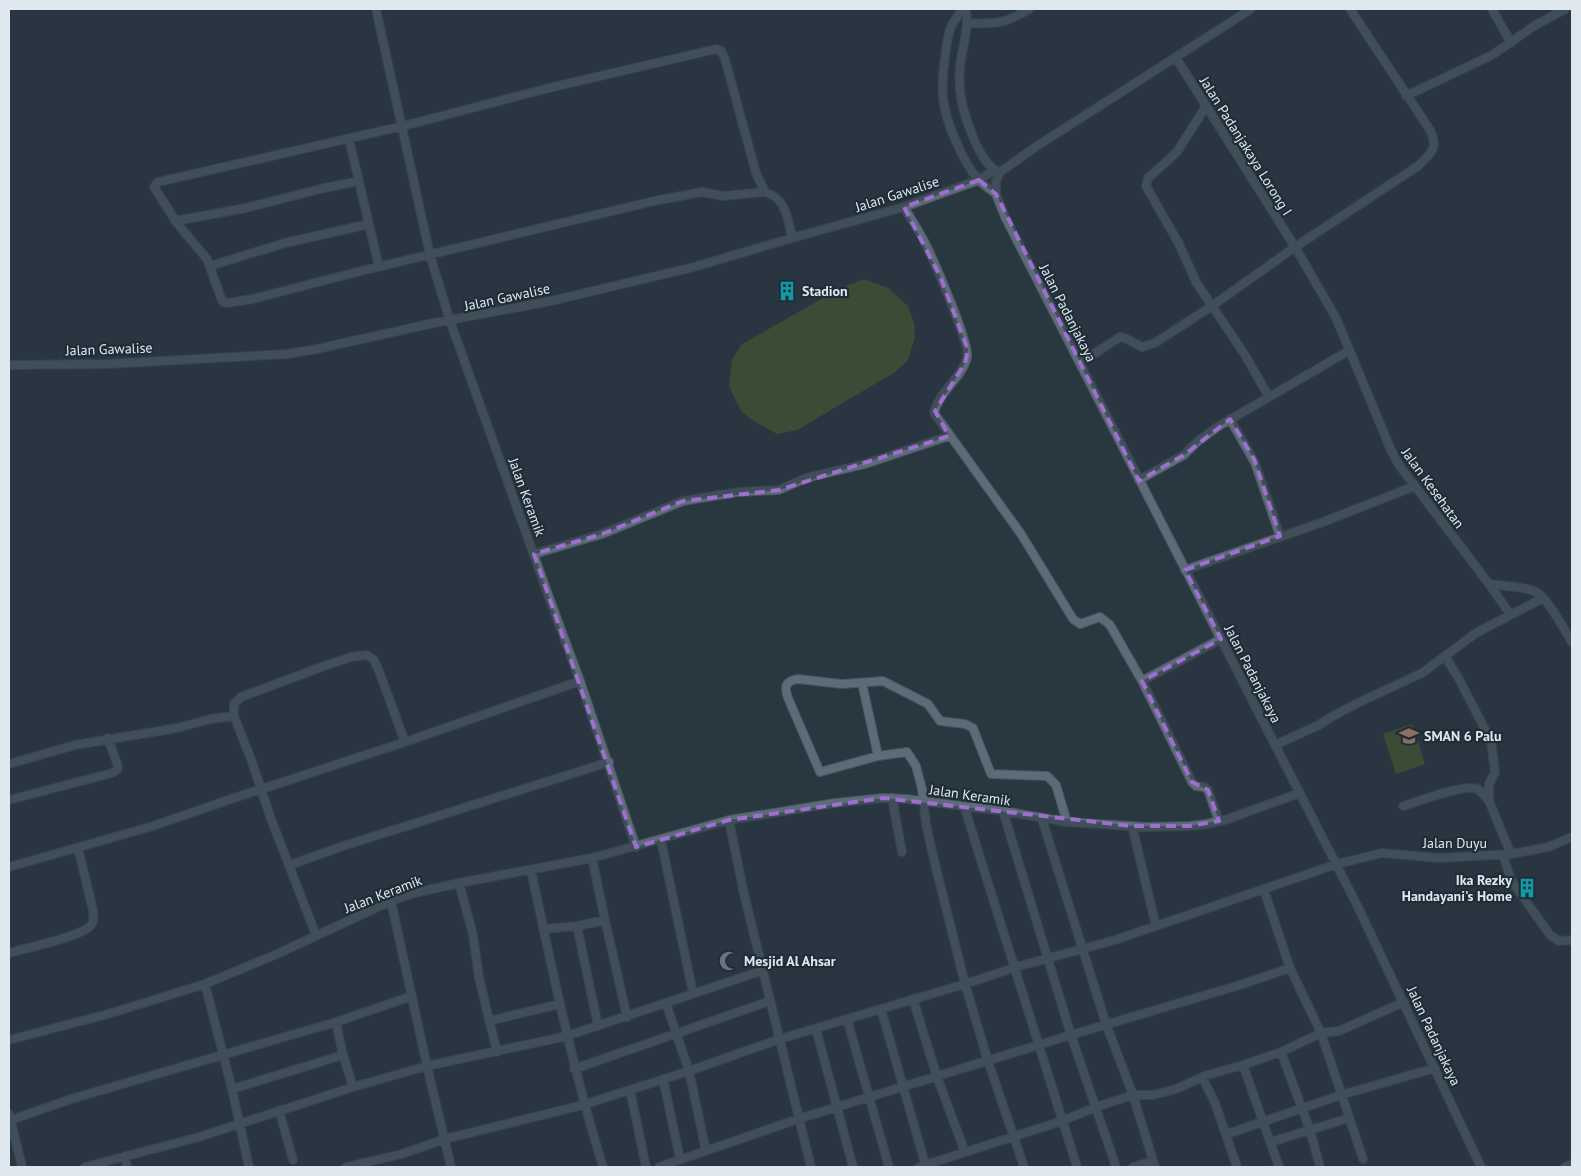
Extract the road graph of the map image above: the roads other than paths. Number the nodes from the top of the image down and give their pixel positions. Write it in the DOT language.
graph roads {
  1 [pos="376,9"];
  2 [pos="965,9"];
  3 [pos="1029,9"];
  4 [pos="1251,9"];
  5 [pos="1350,9"];
  6 [pos="1492,9"];
  7 [pos="1564,9"];
  8 [pos="968,23"];
  9 [pos="1511,43"];
  10 [pos="1176,58"];
  11 [pos="1406,96"];
  12 [pos="1206,106"];
  13 [pos="403,126"];
  14 [pos="349,139"];
  15 [pos="997,171"];
  16 [pos="979,180"];
  17 [pos="359,181"];
  18 [pos="765,192"];
  19 [pos="996,194"];
  20 [pos="904,207"];
  21 [pos="175,222"];
  22 [pos="369,224"];
  23 [pos="792,238"];
  24 [pos="1295,248"];
  25 [pos="430,255"];
  26 [pos="210,266"];
  27 [pos="379,267"];
  28 [pos="1212,306"];
  29 [pos="450,321"];
  30 [pos="1350,350"];
  31 [pos="1080,363"];
  32 [pos="9,365"];
  33 [pos="1269,397"];
  34 [pos="1230,419"];
  35 [pos="949,436"];
  36 [pos="1139,480"];
  37 [pos="1415,486"];
  38 [pos="1280,536"];
  39 [pos="534,554"];
  40 [pos="1185,570"];
  41 [pos="1489,584"];
  42 [pos="1543,598"];
  43 [pos="1510,614"];
  44 [pos="1221,639"];
  45 [pos="1572,642"];
  46 [pos="1445,656"];
  47 [pos="1142,680"];
  48 [pos="580,681"];
  49 [pos="862,683"];
  50 [pos="234,716"];
  51 [pos="108,738"];
  52 [pos="405,742"];
  53 [pos="1275,744"];
  54 [pos="878,756"];
  55 [pos="609,762"];
  56 [pos="9,764"];
  57 [pos="261,790"];
  58 [pos="1300,793"];
  59 [pos="892,798"];
  60 [pos="9,800"];
  61 [pos="924,801"];
  62 [pos="1489,801"];
  63 [pos="964,806"];
  64 [pos="1403,806"];
  65 [pos="1003,811"];
  66 [pos="1042,818"];
  67 [pos="729,820"];
  68 [pos="1219,821"];
  69 [pos="1067,822"];
  70 [pos="1132,826"];
  71 [pos="1572,837"];
  72 [pos="661,840"];
  73 [pos="636,847"];
  74 [pos="78,848"];
  75 [pos="902,852"];
  76 [pos="1507,854"];
  77 [pos="592,858"];
  78 [pos="1336,864"];
  79 [pos="290,866"];
  80 [pos="9,868"];
  81 [pos="531,870"];
  82 [pos="459,883"];
  83 [pos="1264,890"];
  84 [pos="391,901"];
  85 [pos="604,920"];
  86 [pos="577,926"];
  87 [pos="1156,926"];
  88 [pos="543,929"];
  89 [pos="316,935"];
  90 [pos="1572,940"];
  91 [pos="1083,949"];
  92 [pos="9,952"];
  93 [pos="1049,957"];
  94 [pos="1016,967"];
  95 [pos="1290,968"];
  96 [pos="764,970"];
  97 [pos="204,984"];
  98 [pos="965,984"];
  99 [pos="693,993"];
  100 [pos="412,996"];
  101 [pos="914,999"];
  102 [pos="770,1001"];
  103 [pos="1404,1002"];
  104 [pos="666,1003"];
  105 [pos="560,1004"];
  106 [pos="881,1009"];
  107 [pos="627,1016"];
  108 [pos="847,1019"];
  109 [pos="490,1021"];
  110 [pos="336,1022"];
  111 [pos="1106,1024"];
  112 [pos="598,1026"];
  113 [pos="816,1029"];
  114 [pos="676,1032"];
  115 [pos="1321,1033"];
  116 [pos="1071,1035"];
  117 [pos="567,1036"];
  118 [pos="780,1039"];
  119 [pos="9,1040"];
  120 [pos="1038,1046"];
  121 [pos="497,1052"];
  122 [pos="1281,1052"];
  123 [pos="343,1054"];
  124 [pos="224,1055"];
  125 [pos="988,1061"];
  126 [pos="1243,1065"];
  127 [pos="427,1066"];
  128 [pos="1434,1068"];
  129 [pos="574,1069"];
  130 [pos="689,1071"];
  131 [pos="937,1077"];
  132 [pos="1202,1077"];
  133 [pos="663,1079"];
  134 [pos="353,1087"];
  135 [pos="903,1087"];
  136 [pos="232,1089"];
  137 [pos="630,1090"];
  138 [pos="1133,1095"];
  139 [pos="1341,1095"];
  140 [pos="869,1098"];
  141 [pos="583,1104"];
  142 [pos="1096,1107"];
  143 [pos="836,1108"];
  144 [pos="1302,1109"];
  145 [pos="279,1110"];
  146 [pos="10,1117"];
  147 [pos="1350,1118"];
  148 [pos="798,1119"];
  149 [pos="1062,1121"];
  150 [pos="1263,1121"];
  151 [pos="240,1123"];
  152 [pos="1310,1130"];
  153 [pos="1227,1134"];
  154 [pos="1015,1136"];
  155 [pos="445,1139"];
  156 [pos="1271,1142"];
  157 [pos="706,1151"];
  158 [pos="965,1152"];
  159 [pos="125,1156"];
  160 [pos="951,1158"];
  161 [pos="1363,1159"];
  162 [pos="293,1160"];
  163 [pos="680,1160"];
  164 [pos="1154,1164"];
  165 [pos="1572,1164"];
  166 [pos="22,1167"];
  167 [pos="87,1167"];
  168 [pos="127,1167"];
  169 [pos="249,1167"];
  170 [pos="346,1167"];
  171 [pos="451,1167"];
  172 [pos="602,1167"];
  173 [pos="646,1167"];
  174 [pos="659,1167"];
  175 [pos="811,1167"];
  176 [pos="853,1167"];
  177 [pos="889,1167"];
  178 [pos="923,1167"];
  179 [pos="954,1167"];
  180 [pos="1024,1167"];
  181 [pos="1077,1167"];
  182 [pos="1116,1167"];
  183 [pos="1132,1167"];
  184 [pos="1237,1167"];
  185 [pos="1279,1167"];
  186 [pos="1320,1167"];
  187 [pos="1481,1167"];
  188 [pos="1565,1167"];
  1 -- 13 [label="street, Jalan Keramik"];
  2 -- 8 [label="street"];
  2 -- 16 [label="street"];
  3 -- 8 [label="street"];
  4 -- 10 [label="street, Jalan Gawalise"];
  5 -- 11 [label="street"];
  6 -- 9 [label="street"];
  7 -- 9 [label="street"];
  8 -- 15 [label="street"];
  9 -- 11 [label="street"];
  10 -- 12 [label="street, Jalan Padanjakaya Lorong I"];
  10 -- 15 [label="street, Jalan Gawalise"];
  11 -- 24 [label="street"];
  12 -- 24 [label="street, Jalan Padanjakaya Lorong I"];
  12 -- 28 [label="street"];
  13 -- 14 [label="street"];
  13 -- 18 [label="street"];
  13 -- 25 [label="street, Jalan Keramik"];
  14 -- 17 [label="street"];
  14 -- 21 [label="street"];
  15 -- 16 [label="street, Jalan Gawalise"];
  15 -- 19 [label="street"];
  16 -- 19 [label="street"];
  16 -- 20 [label="street, Jalan Gawalise"];
  17 -- 21 [label="street"];
  17 -- 22 [label="street"];
  18 -- 23 [label="street"];
  18 -- 25 [label="street"];
  19 -- 31 [label="street, Jalan Padanjakaya"];
  20 -- 23 [label="street, Jalan Gawalise"];
  20 -- 35 [label="street"];
  21 -- 26 [label="street"];
  22 -- 26 [label="street"];
  22 -- 27 [label="street"];
  23 -- 29 [label="street, Jalan Gawalise"];
  24 -- 28 [label="street"];
  24 -- 30 [label="street, Jalan Kesehatan"];
  25 -- 27 [label="street"];
  25 -- 29 [label="street, Jalan Keramik"];
  26 -- 27 [label="street"];
  28 -- 31 [label="street"];
  28 -- 33 [label="street"];
  29 -- 32 [label="street, Jalan Gawalise"];
  29 -- 39 [label="street, Jalan Keramik"];
  30 -- 33 [label="street"];
  30 -- 37 [label="street, Jalan Kesehatan"];
  31 -- 36 [label="street, Jalan Padanjakaya"];
  33 -- 34 [label="street"];
  34 -- 36 [label="street"];
  34 -- 38 [label="street"];
  35 -- 39 [label="street"];
  35 -- 47 [label="street"];
  36 -- 40 [label="street, Jalan Padanjakaya"];
  37 -- 38 [label="street"];
  37 -- 41 [label="street, Jalan Kesehatan"];
  38 -- 40 [label="street"];
  39 -- 48 [label="street, Jalan Keramik"];
  40 -- 44 [label="street, Jalan Padanjakaya"];
  41 -- 42 [label="street"];
  41 -- 43 [label="street, Jalan Kesehatan"];
  42 -- 43 [label="street"];
  42 -- 45 [label="street"];
  43 -- 46 [label="street"];
  44 -- 47 [label="street"];
  44 -- 53 [label="street, Jalan Padanjakaya"];
  46 -- 53 [label="street"];
  46 -- 62 [label="street"];
  47 -- 68 [label="street"];
  48 -- 52 [label="street"];
  48 -- 55 [label="street, Jalan Keramik"];
  49 -- 54 [label="street"];
  49 -- 54 [label="street"];
  49 -- 69 [label="street"];
  50 -- 51 [label="street"];
  50 -- 52 [label="street"];
  50 -- 57 [label="street"];
  51 -- 56 [label="street"];
  51 -- 60 [label="street"];
  52 -- 57 [label="street"];
  53 -- 58 [label="street, Jalan Padanjakaya"];
  54 -- 61 [label="street"];
  55 -- 73 [label="street, Jalan Keramik"];
  55 -- 79 [label="street"];
  57 -- 74 [label="street"];
  57 -- 79 [label="street"];
  58 -- 68 [label="street, Jalan Keramik"];
  58 -- 78 [label="street, Jalan Padanjakaya"];
  59 -- 61 [label="street, Jalan Keramik"];
  59 -- 67 [label="street, Jalan Keramik"];
  59 -- 75 [label="street"];
  61 -- 63 [label="street, Jalan Keramik"];
  61 -- 98 [label="street"];
  62 -- 64 [label="street"];
  62 -- 76 [label="street"];
  63 -- 65 [label="street, Jalan Keramik"];
  63 -- 94 [label="street"];
  65 -- 66 [label="street, Jalan Keramik"];
  65 -- 93 [label="street"];
  66 -- 69 [label="street, Jalan Keramik"];
  66 -- 91 [label="street"];
  67 -- 72 [label="street, Jalan Keramik"];
  67 -- 96 [label="street"];
  68 -- 70 [label="street, Jalan Keramik"];
  69 -- 70 [label="street, Jalan Keramik"];
  70 -- 87 [label="street"];
  71 -- 76 [label="street, Jalan Duyu"];
  72 -- 73 [label="street, Jalan Keramik"];
  72 -- 99 [label="street"];
  73 -- 77 [label="street, Jalan Keramik"];
  74 -- 80 [label="street"];
  74 -- 92 [label="street"];
  76 -- 78 [label="street, Jalan Duyu"];
  76 -- 90 [label="street"];
  77 -- 81 [label="street, Jalan Keramik"];
  77 -- 85 [label="street"];
  78 -- 83 [label="street, Jalan Duyu"];
  78 -- 103 [label="street, Jalan Padanjakaya"];
  79 -- 89 [label="street"];
  81 -- 82 [label="street, Jalan Keramik"];
  81 -- 88 [label="street"];
  82 -- 84 [label="street, Jalan Keramik"];
  82 -- 109 [label="street"];
  83 -- 87 [label="street, Jalan Duyu"];
  83 -- 95 [label="street"];
  84 -- 89 [label="street, Jalan Keramik"];
  84 -- 100 [label="street"];
  85 -- 86 [label="street"];
  85 -- 107 [label="street"];
  86 -- 88 [label="street"];
  86 -- 112 [label="street"];
  87 -- 91 [label="street, Jalan Duyu"];
  88 -- 105 [label="street"];
  89 -- 97 [label="street, Jalan Keramik"];
  91 -- 93 [label="street, Jalan Duyu"];
  91 -- 111 [label="street"];
  93 -- 94 [label="street, Jalan Duyu"];
  93 -- 116 [label="street"];
  94 -- 98 [label="street, Jalan Duyu"];
  94 -- 120 [label="street"];
  95 -- 111 [label="street"];
  95 -- 115 [label="street"];
  96 -- 99 [label="street"];
  96 -- 102 [label="street"];
  97 -- 119 [label="street, Jalan Keramik"];
  97 -- 124 [label="street"];
  98 -- 101 [label="street, Jalan Duyu"];
  98 -- 125 [label="street"];
  99 -- 104 [label="street"];
  100 -- 110 [label="street"];
  100 -- 127 [label="street"];
  101 -- 106 [label="street, Jalan Duyu"];
  101 -- 131 [label="street"];
  102 -- 114 [label="street"];
  102 -- 118 [label="street"];
  103 -- 115 [label="street"];
  103 -- 128 [label="street, Jalan Padanjakaya"];
  104 -- 107 [label="street"];
  104 -- 114 [label="street"];
  105 -- 109 [label="street"];
  105 -- 117 [label="street"];
  106 -- 108 [label="street, Jalan Duyu"];
  106 -- 135 [label="street"];
  107 -- 112 [label="street"];
  108 -- 113 [label="street, Jalan Duyu"];
  108 -- 140 [label="street"];
  109 -- 121 [label="street"];
  110 -- 123 [label="street"];
  110 -- 124 [label="street"];
  111 -- 116 [label="street"];
  111 -- 138 [label="street"];
  112 -- 117 [label="street"];
  113 -- 118 [label="street, Jalan Duyu"];
  113 -- 143 [label="street"];
  114 -- 129 [label="street"];
  114 -- 130 [label="street"];
  115 -- 122 [label="street"];
  115 -- 139 [label="street"];
  116 -- 120 [label="street"];
  116 -- 142 [label="street"];
  117 -- 121 [label="street"];
  117 -- 129 [label="street"];
  118 -- 130 [label="street, Jalan Duyu"];
  118 -- 148 [label="street"];
  120 -- 125 [label="street"];
  120 -- 149 [label="street"];
  121 -- 127 [label="street"];
  122 -- 126 [label="street"];
  122 -- 144 [label="street"];
  123 -- 134 [label="street"];
  123 -- 136 [label="street"];
  124 -- 136 [label="street"];
  124 -- 146 [label="street"];
  125 -- 131 [label="street"];
  125 -- 154 [label="street"];
  126 -- 132 [label="street"];
  126 -- 150 [label="street"];
  127 -- 134 [label="street"];
  127 -- 155 [label="street"];
  128 -- 139 [label="street"];
  128 -- 187 [label="street, Jalan Padanjakaya"];
  129 -- 141 [label="street"];
  130 -- 133 [label="street, Jalan Duyu"];
  130 -- 157 [label="street"];
  131 -- 135 [label="street"];
  131 -- 158 [label="street"];
  132 -- 138 [label="street"];
  132 -- 153 [label="street"];
  133 -- 137 [label="street, Jalan Duyu"];
  133 -- 163 [label="street"];
  134 -- 145 [label="street"];
  135 -- 140 [label="street"];
  135 -- 178 [label="street"];
  136 -- 151 [label="street"];
  137 -- 141 [label="street, Jalan Duyu"];
  137 -- 173 [label="street"];
  138 -- 142 [label="street"];
  138 -- 164 [label="street"];
  139 -- 144 [label="street"];
  139 -- 147 [label="street"];
  140 -- 143 [label="street"];
  140 -- 177 [label="street"];
  141 -- 155 [label="street, Jalan Duyu"];
  141 -- 172 [label="street"];
  142 -- 149 [label="street"];
  142 -- 182 [label="street"];
  143 -- 148 [label="street"];
  143 -- 176 [label="street"];
  144 -- 150 [label="street"];
  144 -- 152 [label="street"];
  145 -- 151 [label="street"];
  145 -- 162 [label="street"];
  146 -- 166 [label="street"];
  147 -- 152 [label="street"];
  147 -- 161 [label="street"];
  148 -- 157 [label="street"];
  148 -- 175 [label="street"];
  149 -- 154 [label="street"];
  149 -- 181 [label="street"];
  150 -- 153 [label="street"];
  150 -- 156 [label="street"];
  151 -- 159 [label="street"];
  151 -- 169 [label="street"];
  152 -- 156 [label="street"];
  152 -- 186 [label="street"];
  153 -- 184 [label="street"];
  154 -- 158 [label="street"];
  154 -- 180 [label="street"];
  155 -- 170 [label="street, Jalan Duyu"];
  155 -- 171 [label="street"];
  156 -- 185 [label="street"];
  157 -- 163 [label="street"];
  158 -- 160 [label="street"];
  159 -- 167 [label="street"];
  159 -- 168 [label="street"];
  160 -- 178 [label="street"];
  160 -- 179 [label="street"];
  163 -- 174 [label="street"];
  164 -- 183 [label="street"];
  165 -- 188 [label="street"];
}
